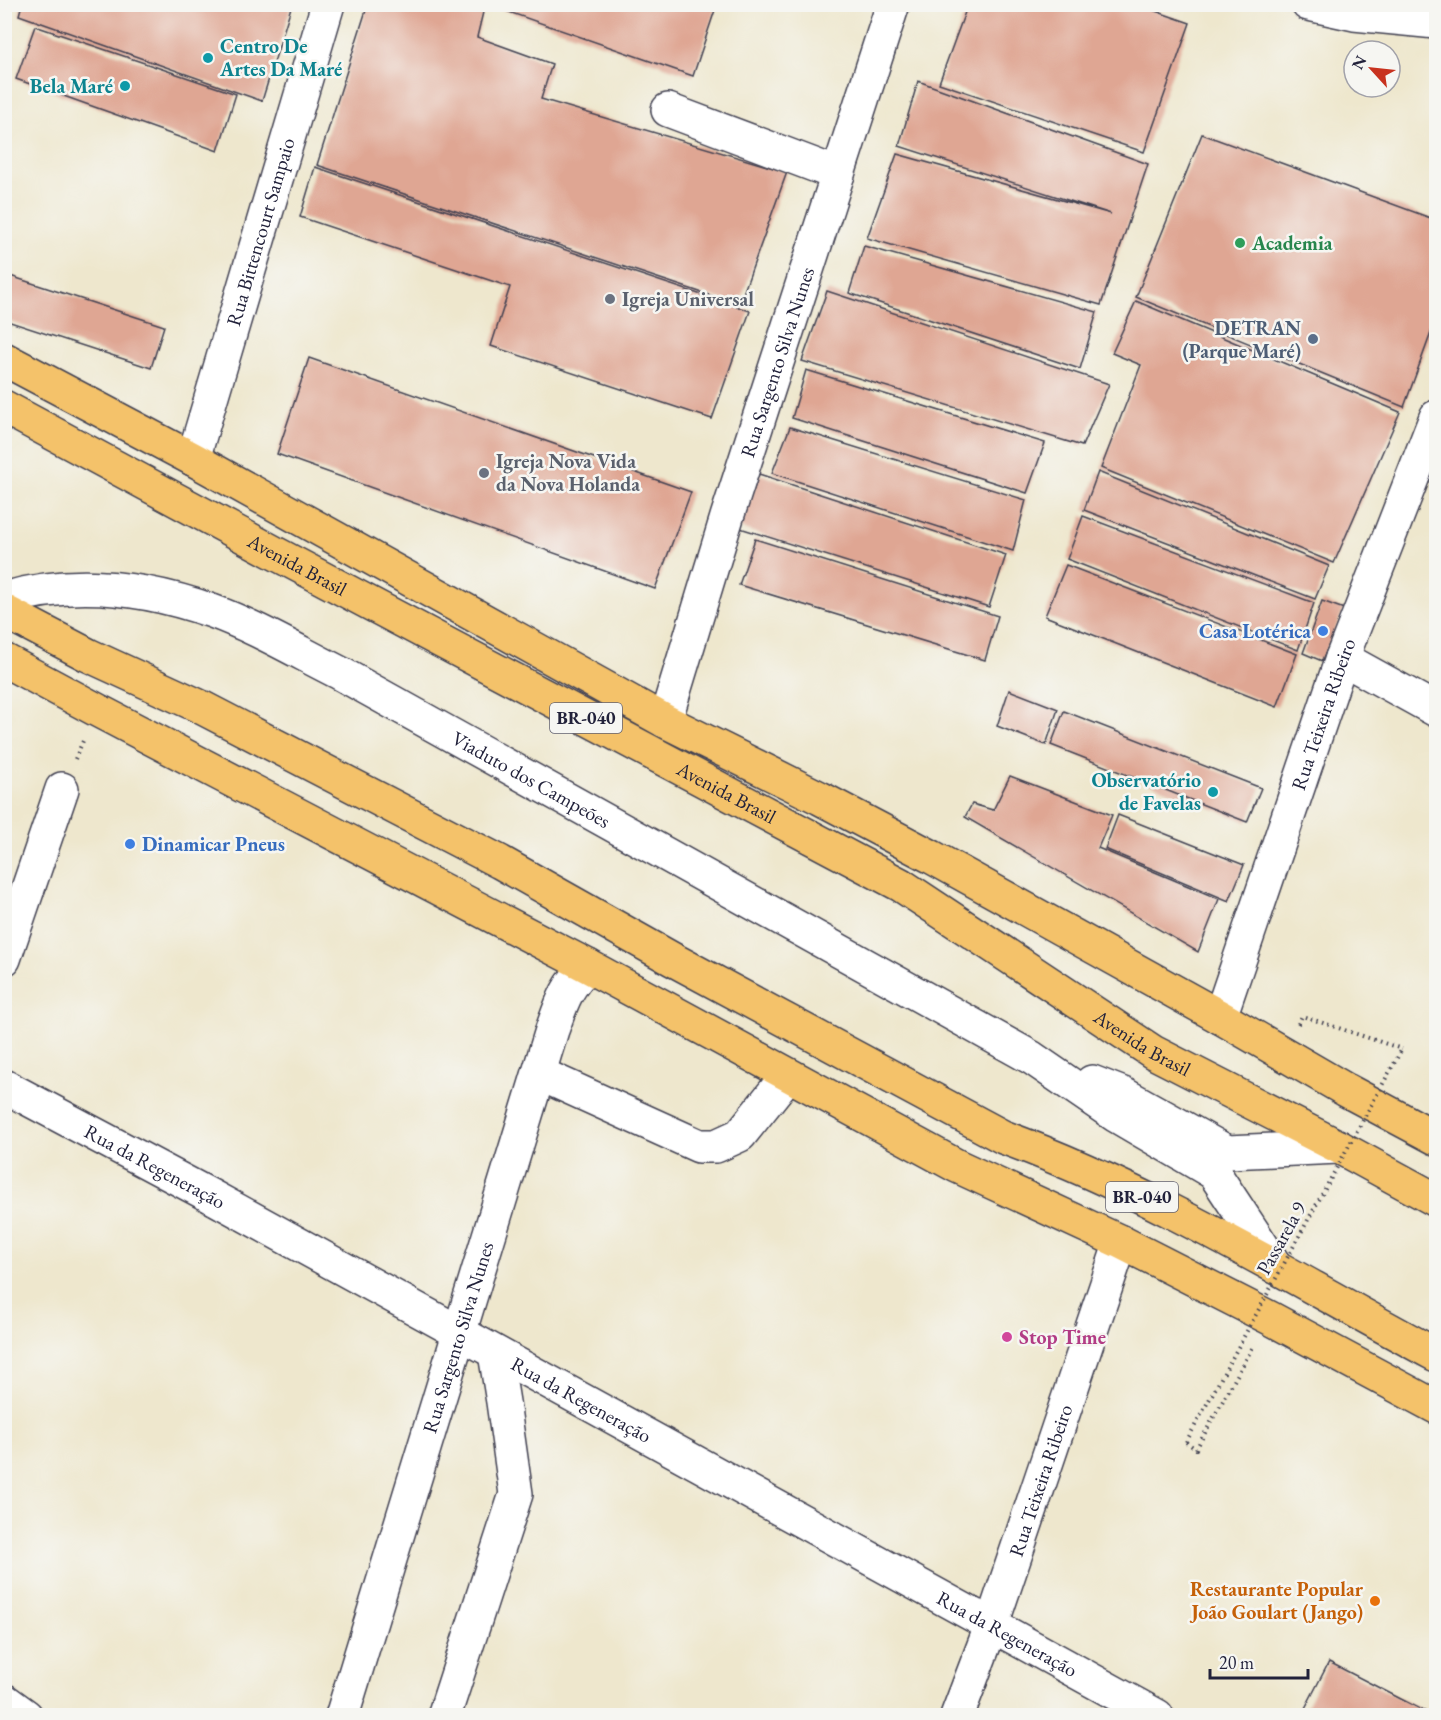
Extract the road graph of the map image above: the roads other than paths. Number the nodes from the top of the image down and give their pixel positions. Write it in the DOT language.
graph roads {
  1 [pos="328,4"];
  2 [pos="893,4"];
  3 [pos="1308,4"];
  4 [pos="1355,9"];
  5 [pos="1437,22"];
  6 [pos="668,111"];
  7 [pos="838,174"];
  8 [pos="4,359"];
  9 [pos="4,407"];
  10 [pos="1437,417"];
  11 [pos="193,459"];
  12 [pos="4,599"];
  13 [pos="4,611"];
  14 [pos="1342,658"];
  15 [pos="4,660"];
  16 [pos="1437,710"];
  17 [pos="665,720"];
  18 [pos="62,789"];
  19 [pos="4,959"];
  20 [pos="588,966"];
  21 [pos="1220,1017"];
  22 [pos="1032,1058"];
  23 [pos="540,1074"];
  24 [pos="788,1075"];
  25 [pos="4,1086"];
  26 [pos="1437,1138"];
  27 [pos="1339,1147"];
  28 [pos="1437,1200"];
  29 [pos="1121,1242"];
  30 [pos="1276,1267"];
  31 [pos="460,1334"];
  32 [pos="495,1353"];
  33 [pos="1437,1355"];
  34 [pos="1437,1407"];
  35 [pos="992,1624"];
  36 [pos="4,1701"];
  37 [pos="26,1716"];
  38 [pos="342,1716"];
  39 [pos="444,1716"];
  40 [pos="957,1716"];
  41 [pos="1157,1716"];
  1 -- 11 [label="street, Rua Bittencourt Sampaio"];
  2 -- 7 [label="street, Rua Sargento Silva Nunes"];
  3 -- 4 [label="street"];
  4 -- 5 [label="street"];
  6 -- 7 [label="street"];
  7 -- 17 [label="street, Rua Sargento Silva Nunes"];
  8 -- 11 [label="highway, Avenida Brasil"];
  9 -- 27 [label="highway, Avenida Brasil / BR-040"];
  10 -- 14 [label="street, Rua Teixeira Ribeiro"];
  11 -- 17 [label="highway, Avenida Brasil"];
  12 -- 22 [label="street, Viaduto dos Campeões"];
  13 -- 30 [label="highway, BR-040"];
  14 -- 16 [label="street"];
  14 -- 21 [label="street, Rua Teixeira Ribeiro"];
  15 -- 20 [label="highway"];
  17 -- 21 [label="highway, Avenida Brasil"];
  18 -- 19 [label="street"];
  20 -- 23 [label="street, Rua Sargento Silva Nunes"];
  20 -- 24 [label="highway"];
  21 -- 26 [label="highway, Avenida Brasil"];
  22 -- 27 [label="street"];
  22 -- 30 [label="street"];
  23 -- 24 [label="street"];
  23 -- 31 [label="street, Rua Sargento Silva Nunes"];
  24 -- 29 [label="highway"];
  25 -- 31 [label="street, Rua da Regeneração"];
  27 -- 28 [label="highway, Avenida Brasil / BR-040"];
  29 -- 34 [label="highway"];
  29 -- 35 [label="street, Rua Teixeira Ribeiro"];
  30 -- 33 [label="highway, BR-040"];
  31 -- 32 [label="street, Rua da Regeneração"];
  31 -- 38 [label="street, Rua Sargento Silva Nunes"];
  32 -- 35 [label="street, Rua da Regeneração"];
  32 -- 39 [label="street"];
  35 -- 40 [label="street, Rua Teixeira Ribeiro"];
  35 -- 41 [label="street, Rua da Regeneração"];
  36 -- 37 [label="street"];
}
